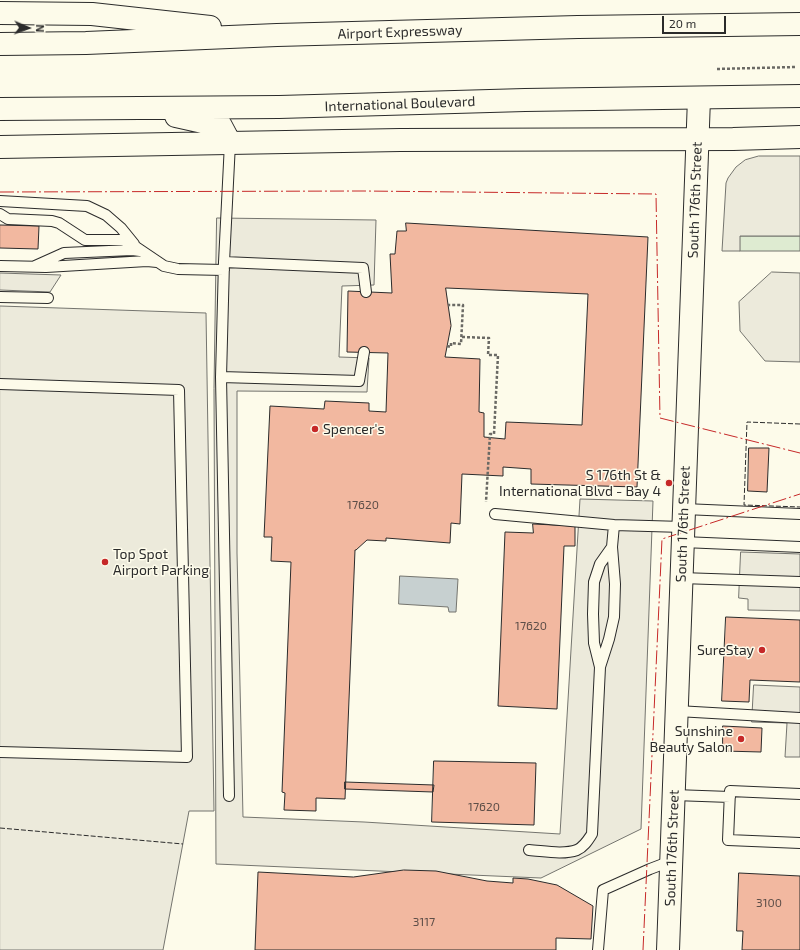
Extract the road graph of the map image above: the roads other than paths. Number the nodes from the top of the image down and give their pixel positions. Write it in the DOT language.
graph roads {
  1 [pos="0,14"];
  2 [pos="800,24"];
  3 [pos="277,35"];
  4 [pos="0,44"];
  5 [pos="800,96"];
  6 [pos="699,98"];
  7 [pos="136,107"];
  8 [pos="280,107"];
  9 [pos="0,109"];
  10 [pos="800,137"];
  11 [pos="698,139"];
  12 [pos="230,143"];
  13 [pos="0,148"];
  14 [pos="0,201"];
  15 [pos="0,214"];
  16 [pos="139,249"];
  17 [pos="157,262"];
  18 [pos="0,266"];
  19 [pos="224,266"];
  20 [pos="34,267"];
  21 [pos="366,292"];
  22 [pos="0,296"];
  23 [pos="44,298"];
  24 [pos="364,352"];
  25 [pos="221,377"];
  26 [pos="0,384"];
  27 [pos="495,514"];
  28 [pos="800,514"];
  29 [pos="614,525"];
  30 [pos="683,526"];
  31 [pos="612,547"];
  32 [pos="800,547"];
  33 [pos="681,578"];
  34 [pos="800,582"];
  35 [pos="600,667"];
  36 [pos="677,711"];
  37 [pos="800,718"];
  38 [pos="0,752"];
  39 [pos="800,794"];
  40 [pos="674,795"];
  41 [pos="229,796"];
  42 [pos="730,797"];
  43 [pos="800,843"];
  44 [pos="529,850"];
  45 [pos="671,861"];
  46 [pos="598,950"];
  47 [pos="668,950"];
  1 -- 3 [label="main road"];
  2 -- 3 [label="main road, Airport Expressway"];
  3 -- 4 [label="main road, Airport Expressway"];
  5 -- 6 [label="main road, International Boulevard"];
  6 -- 8 [label="main road, International Boulevard"];
  6 -- 11 [label="main road, South 176th Street"];
  7 -- 8 [label="main road, International Boulevard"];
  7 -- 9 [label="main road, International Boulevard"];
  7 -- 12 [label="main road"];
  8 -- 12 [label="main road"];
  10 -- 11 [label="main road"];
  11 -- 12 [label="main road"];
  11 -- 30 [label="main road, South 176th Street"];
  12 -- 13 [label="main road"];
  12 -- 19 [label="lane"];
  14 -- 16 [label="lane"];
  15 -- 16 [label="lane"];
  16 -- 17 [label="lane"];
  16 -- 20 [label="lane"];
  17 -- 19 [label="lane"];
  17 -- 20 [label="lane"];
  18 -- 20 [label="lane"];
  19 -- 21 [label="lane"];
  19 -- 25 [label="lane"];
  22 -- 23 [label="lane"];
  24 -- 25 [label="lane"];
  25 -- 41 [label="lane"];
  26 -- 38 [label="lane"];
  27 -- 29 [label="lane"];
  28 -- 30 [label="lane"];
  29 -- 30 [label="lane"];
  29 -- 31 [label="lane"];
  30 -- 32 [label="lane"];
  30 -- 33 [label="main road, South 176th Street"];
  31 -- 35 [label="lane"];
  31 -- 35 [label="lane"];
  33 -- 34 [label="lane"];
  33 -- 36 [label="main road, South 176th Street"];
  35 -- 44 [label="lane"];
  36 -- 37 [label="lane"];
  36 -- 40 [label="main road, South 176th Street"];
  39 -- 42 [label="lane"];
  40 -- 42 [label="lane"];
  40 -- 45 [label="main road, South 176th Street"];
  42 -- 43 [label="lane"];
  45 -- 46 [label="lane"];
  45 -- 47 [label="main road, South 176th Street"];
}
